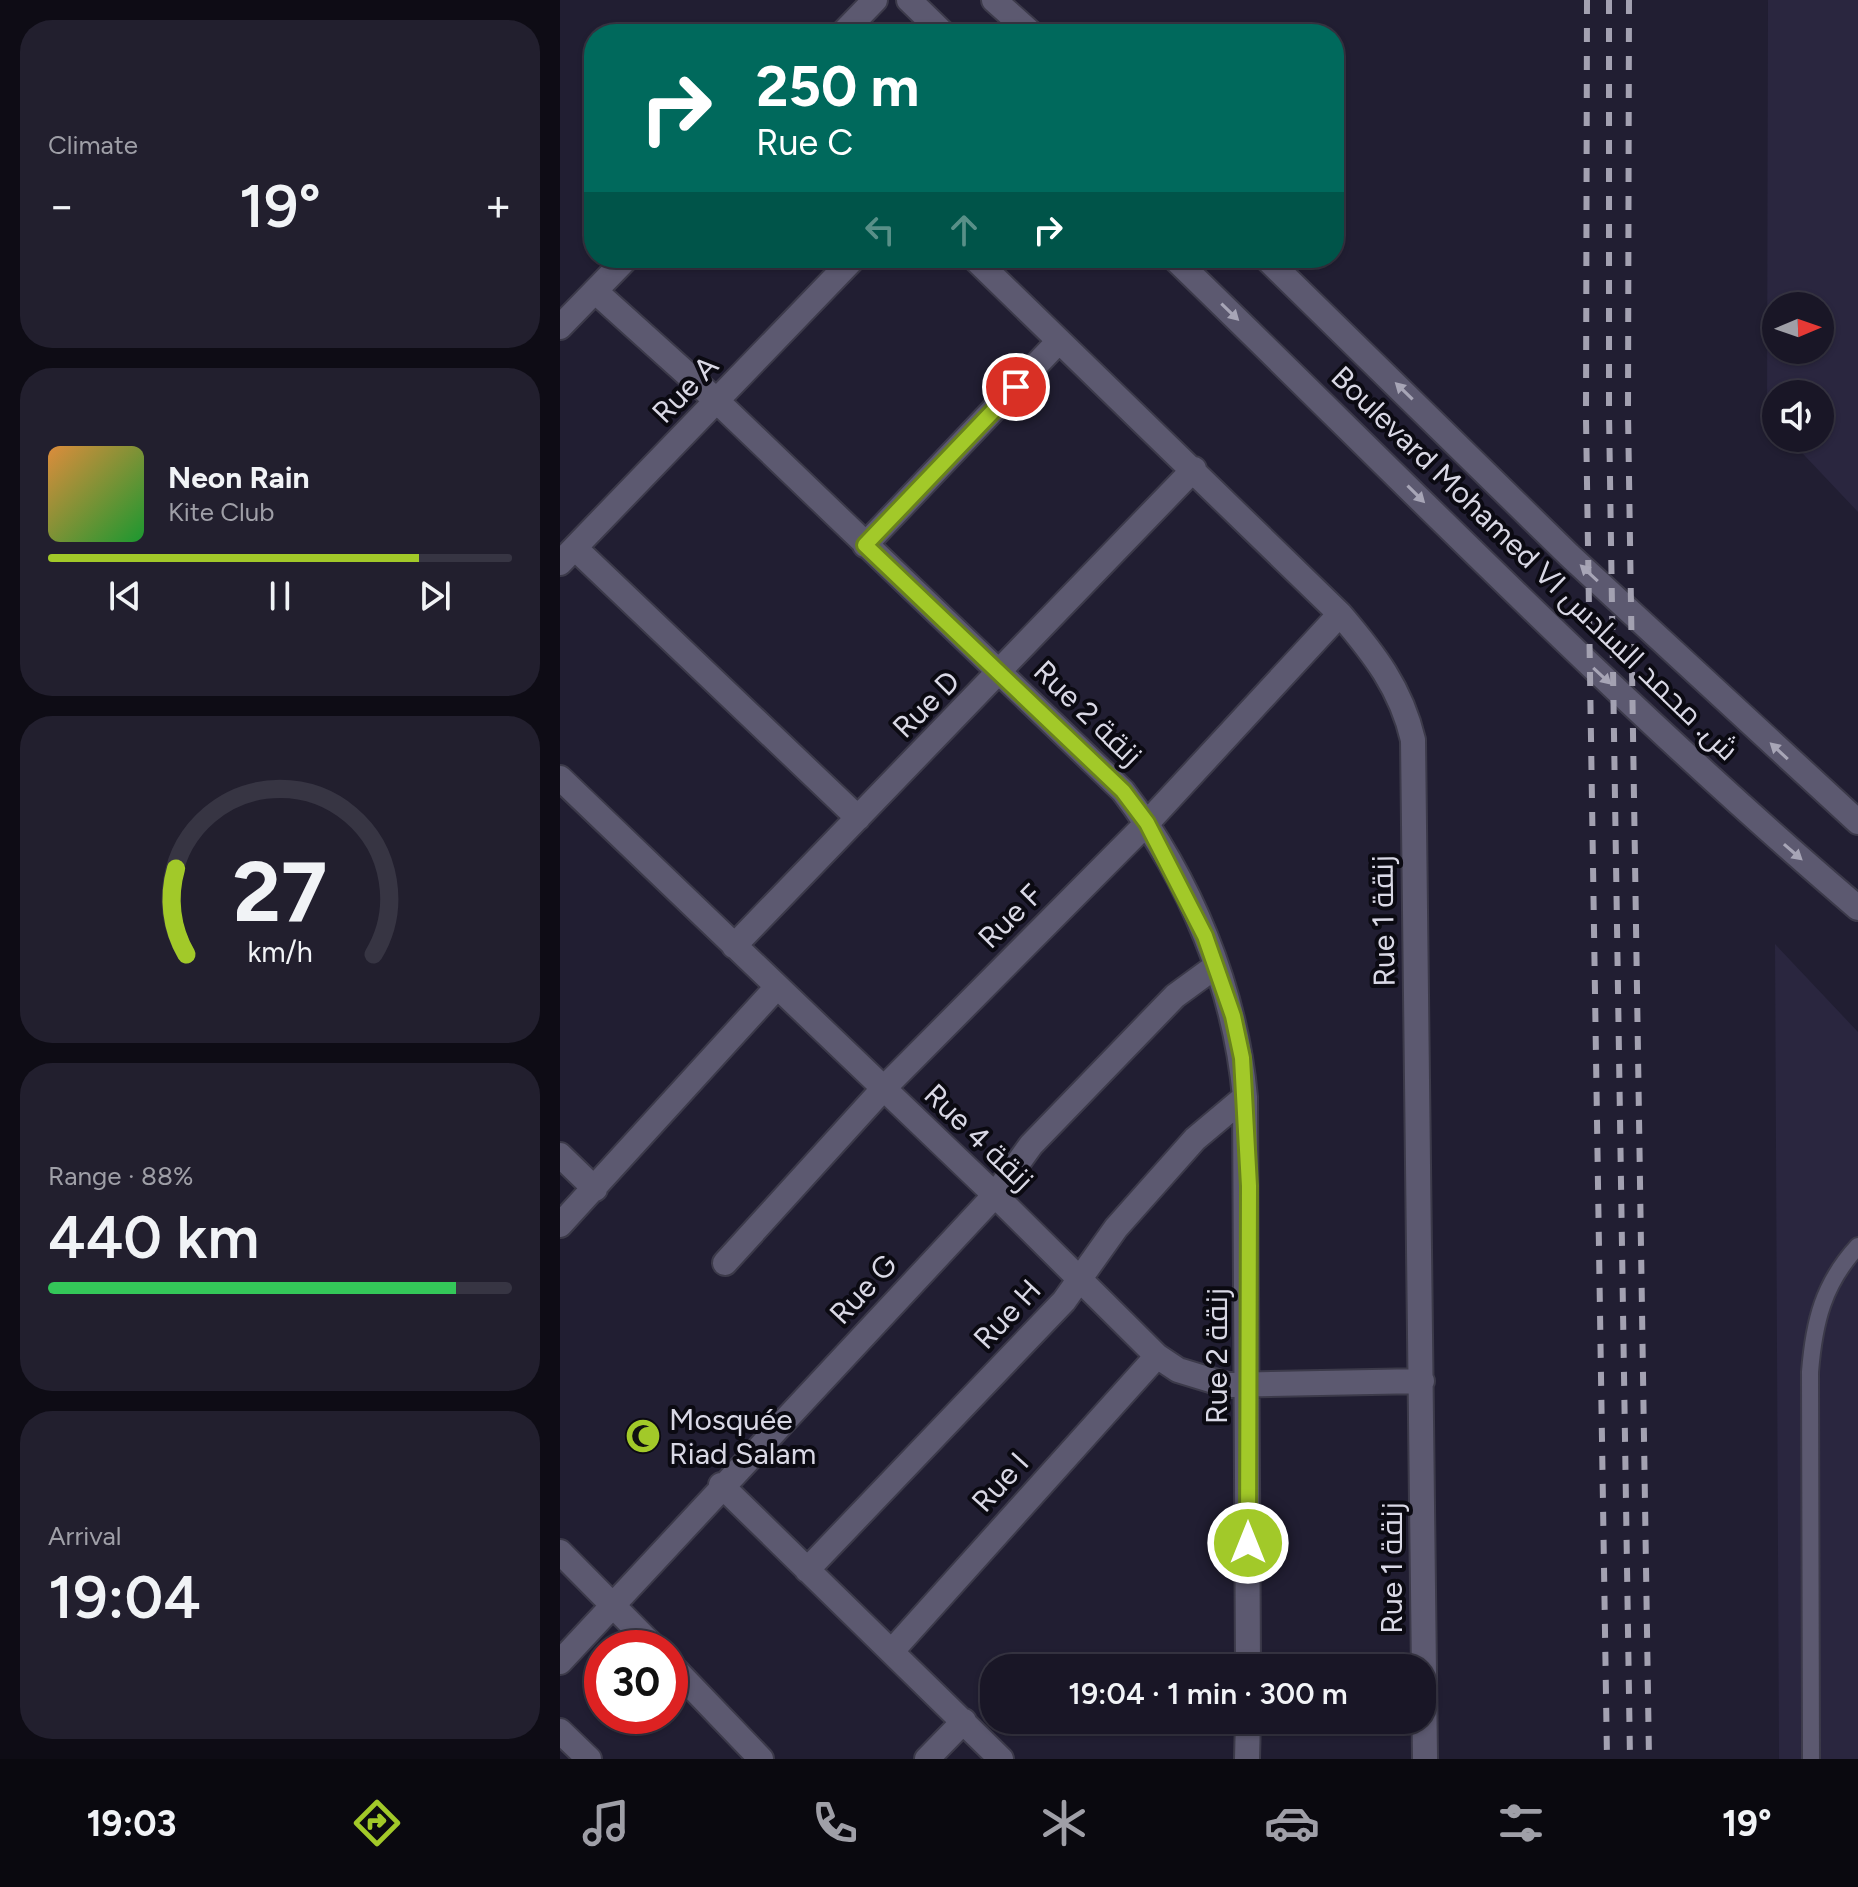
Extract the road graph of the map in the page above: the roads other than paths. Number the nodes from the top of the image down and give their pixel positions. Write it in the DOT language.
graph roads {
  1 [pos="875,0"];
  2 [pos="909,0"];
  3 [pos="994,0"];
  4 [pos="852,24"];
  5 [pos="934,24"];
  6 [pos="1021,24"];
  7 [pos="617,268"];
  8 [pos="845,268"];
  9 [pos="984,268"];
  10 [pos="1184,268"];
  11 [pos="1276,268"];
  12 [pos="595,291"];
  13 [pos="560,327"];
  14 [pos="1059,341"];
  15 [pos="718,402"];
  16 [pos="1194,469"];
  17 [pos="865,545"];
  18 [pos="568,556"];
  19 [pos="1340,614"];
  20 [pos="1001,673"];
  21 [pos="560,778"];
  22 [pos="858,818"];
  23 [pos="1858,822"];
  24 [pos="1147,823"];
  25 [pos="1858,908"];
  26 [pos="734,946"];
  27 [pos="1216,966"];
  28 [pos="777,987"];
  29 [pos="883,1089"];
  30 [pos="1245,1097"];
  31 [pos="560,1155"];
  32 [pos="595,1189"];
  33 [pos="995,1195"];
  34 [pos="560,1225"];
  35 [pos="1858,1246"];
  36 [pos="725,1263"];
  37 [pos="1081,1282"];
  38 [pos="1157,1356"];
  39 [pos="1422,1381"];
  40 [pos="1248,1386"];
  41 [pos="721,1485"];
  42 [pos="560,1552"];
  43 [pos="807,1570"];
  44 [pos="612,1603"];
  45 [pos="638,1630"];
  46 [pos="892,1651"];
  47 [pos="1248,1654"];
  48 [pos="560,1662"];
  49 [pos="688,1683"];
  50 [pos="964,1721"];
  51 [pos="560,1731"];
  52 [pos="1248,1734"];
  53 [pos="589,1759"];
  54 [pos="761,1759"];
  55 [pos="927,1759"];
  56 [pos="1001,1759"];
  57 [pos="1247,1759"];
  58 [pos="1425,1759"];
  59 [pos="1811,1759"];
  1 -- 4 [label="street"];
  2 -- 5 [label="street"];
  3 -- 6 [label="street"];
  7 -- 12 [label="street"];
  8 -- 15 [label="street, Rue A"];
  9 -- 14 [label="street, Rue 1 زنقة"];
  10 -- 25 [label="street, Boulevard Mohamed VI ش. محمد السادس, one-way"];
  23 -- 11 [label="street, Boulevard Mohamed VI ش. محمد السادس, one-way"];
  12 -- 13 [label="street"];
  12 -- 15 [label="street, Rue 2 زنقة"];
  14 -- 16 [label="street, Rue 1 زنقة"];
  14 -- 17 [label="street"];
  15 -- 17 [label="street, Rue 2 زنقة"];
  15 -- 18 [label="street, Rue A"];
  16 -- 19 [label="street, Rue 1 زنقة"];
  16 -- 20 [label="street, Rue D"];
  17 -- 20 [label="street, Rue 2 زنقة"];
  18 -- 22 [label="street"];
  19 -- 24 [label="street, Rue F"];
  19 -- 39 [label="street, Rue 1 زنقة"];
  20 -- 22 [label="street, Rue D"];
  20 -- 24 [label="street, Rue 2 زنقة"];
  21 -- 26 [label="street, Rue 4 زنقة"];
  22 -- 26 [label="street, Rue D"];
  24 -- 27 [label="street, Rue 2 زنقة"];
  24 -- 29 [label="street, Rue F"];
  26 -- 28 [label="street, Rue 4 زنقة"];
  27 -- 30 [label="street, Rue 2 زنقة"];
  27 -- 33 [label="street, Rue G"];
  28 -- 29 [label="street, Rue 4 زنقة"];
  28 -- 32 [label="street"];
  29 -- 33 [label="street, Rue 4 زنقة"];
  29 -- 36 [label="street, Rue F"];
  30 -- 37 [label="street, Rue H"];
  30 -- 40 [label="street, Rue 2 زنقة"];
  31 -- 32 [label="street"];
  32 -- 34 [label="street"];
  33 -- 37 [label="street, Rue 4 زنقة"];
  33 -- 41 [label="street, Rue G"];
  35 -- 59 [label="lane"];
  37 -- 38 [label="street, Rue 4 زنقة"];
  37 -- 43 [label="street, Rue H"];
  38 -- 40 [label="street, Rue 4 زنقة"];
  38 -- 46 [label="street, Rue I"];
  39 -- 40 [label="street, Rue 4 زنقة"];
  39 -- 58 [label="street, Rue 1 زنقة"];
  40 -- 47 [label="street, Rue 2 زنقة"];
  41 -- 43 [label="street"];
  41 -- 44 [label="street, Rue G"];
  42 -- 44 [label="street"];
  43 -- 46 [label="street"];
  44 -- 45 [label="street"];
  44 -- 48 [label="street, Rue G"];
  46 -- 50 [label="street"];
  49 -- 54 [label="street"];
  50 -- 55 [label="street"];
  50 -- 56 [label="street"];
  51 -- 53 [label="street"];
  52 -- 57 [label="street"];
}
